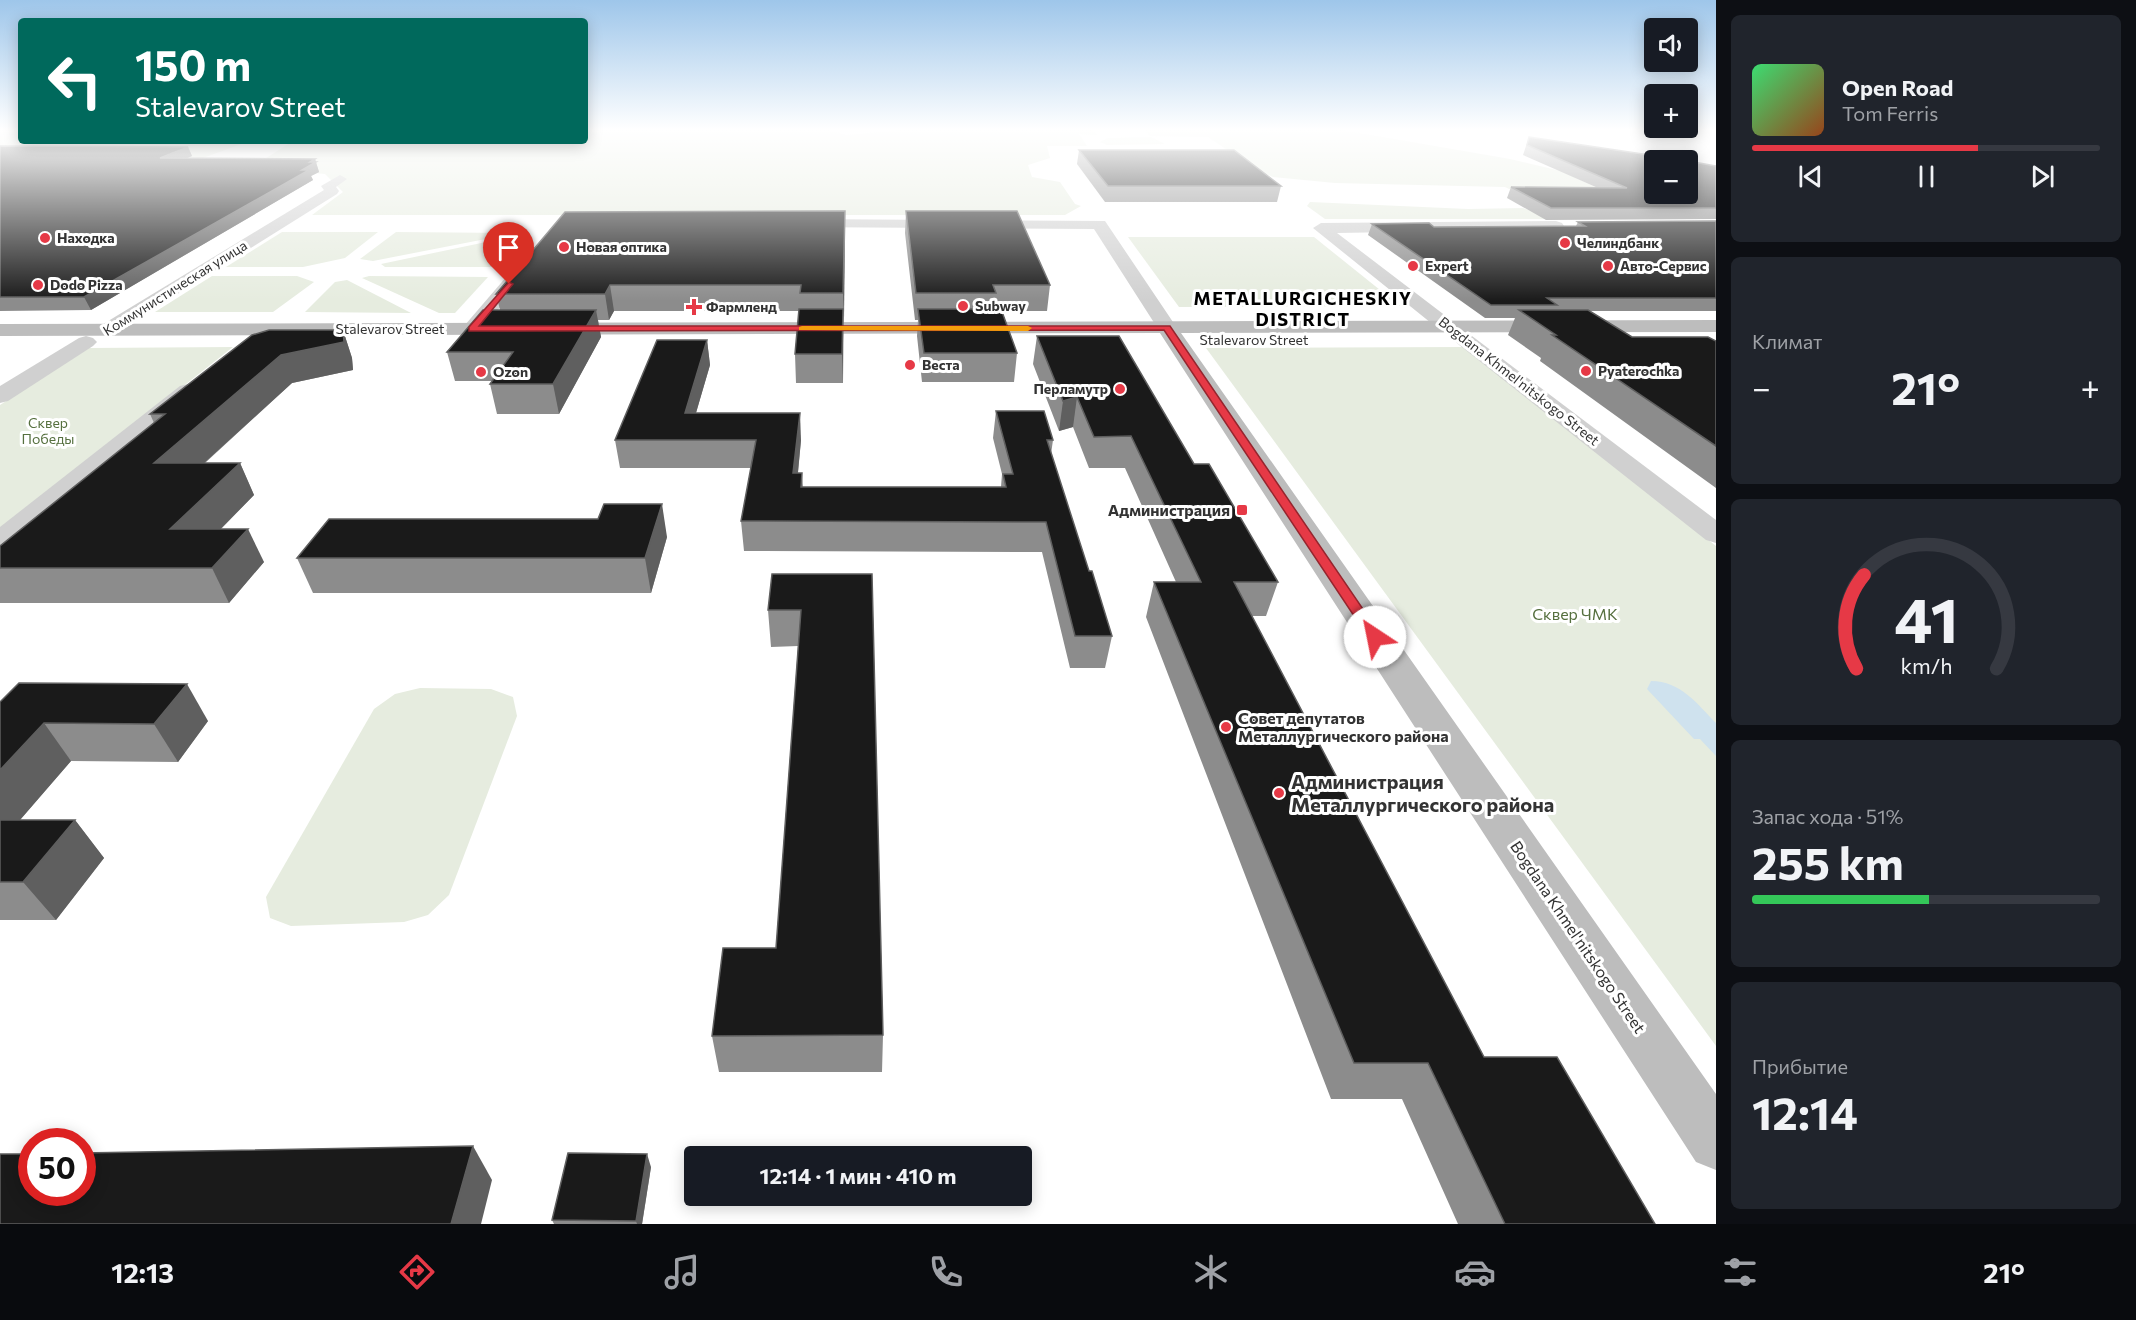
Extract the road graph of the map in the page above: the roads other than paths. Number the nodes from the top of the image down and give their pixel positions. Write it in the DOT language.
graph roads {
  1 [pos="329,187"];
  2 [pos="786,224"];
  3 [pos="1568,226"];
  4 [pos="535,253"];
  5 [pos="1716,326"];
  6 [pos="472,329"];
  7 [pos="0,330"];
  8 [pos="107,330"];
  9 [pos="1457,333"];
  10 [pos="1171,334"];
  11 [pos="1716,339"];
  12 [pos="86,342"];
  13 [pos="0,343"];
  14 [pos="206,377"];
  15 [pos="0,396"];
  16 [pos="1716,534"];
  17 [pos="0,542"];
  18 [pos="1716,1142"];
  1 -- 8 [label="street, Коммунистическая улица"];
  2 -- 10 [label="street, Bogdana Khmel'nitskogo Street"];
  3 -- 9 [label="street, Bogdana Khmel'nitskogo Street"];
  4 -- 6 [label="street"];
  5 -- 9 [label="main road, Stalevarov Street"];
  6 -- 8 [label="main road, Stalevarov Street"];
  6 -- 10 [label="main road, Stalevarov Street"];
  7 -- 8 [label="main road, Stalevarov Street"];
  8 -- 12 [label="main road, Коммунистическая улица"];
  9 -- 10 [label="main road, Stalevarov Street"];
  9 -- 11 [label="main road, Stalevarov Street"];
  9 -- 16 [label="street, Bogdana Khmel'nitskogo Street"];
  10 -- 12 [label="main road, Stalevarov Street"];
  10 -- 18 [label="main road, Bogdana Khmel'nitskogo Street"];
  12 -- 13 [label="main road, Stalevarov Street"];
  12 -- 15 [label="street, Коммунистическая улица"];
  14 -- 17 [label="street"];
}
